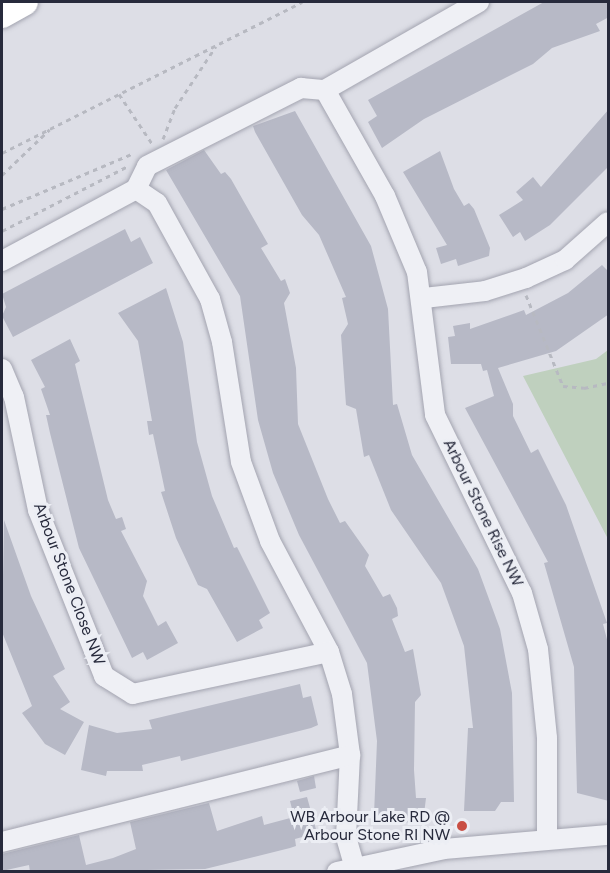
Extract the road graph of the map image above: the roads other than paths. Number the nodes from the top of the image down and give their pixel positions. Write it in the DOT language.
graph roads {
  1 [pos="24,2"];
  2 [pos="479,2"];
  3 [pos="2,14"];
  4 [pos="325,90"];
  5 [pos="136,189"];
  6 [pos="609,222"];
  7 [pos="2,261"];
  8 [pos="424,298"];
  9 [pos="2,369"];
  10 [pos="329,652"];
  11 [pos="350,755"];
  12 [pos="609,834"];
  13 [pos="547,836"];
  14 [pos="2,842"];
  15 [pos="349,870"];
  1 -- 3 [label="highway"];
  2 -- 4 [label="street"];
  4 -- 5 [label="street"];
  4 -- 8 [label="street, Arbour Stone Rise NW"];
  5 -- 7 [label="street"];
  5 -- 10 [label="street"];
  6 -- 8 [label="street"];
  8 -- 13 [label="street, Arbour Stone Rise NW"];
  9 -- 10 [label="street, Arbour Stone Close NW"];
  10 -- 11 [label="street"];
  11 -- 14 [label="street"];
  11 -- 15 [label="street"];
  12 -- 13 [label="street"];
  13 -- 15 [label="street"];
}
